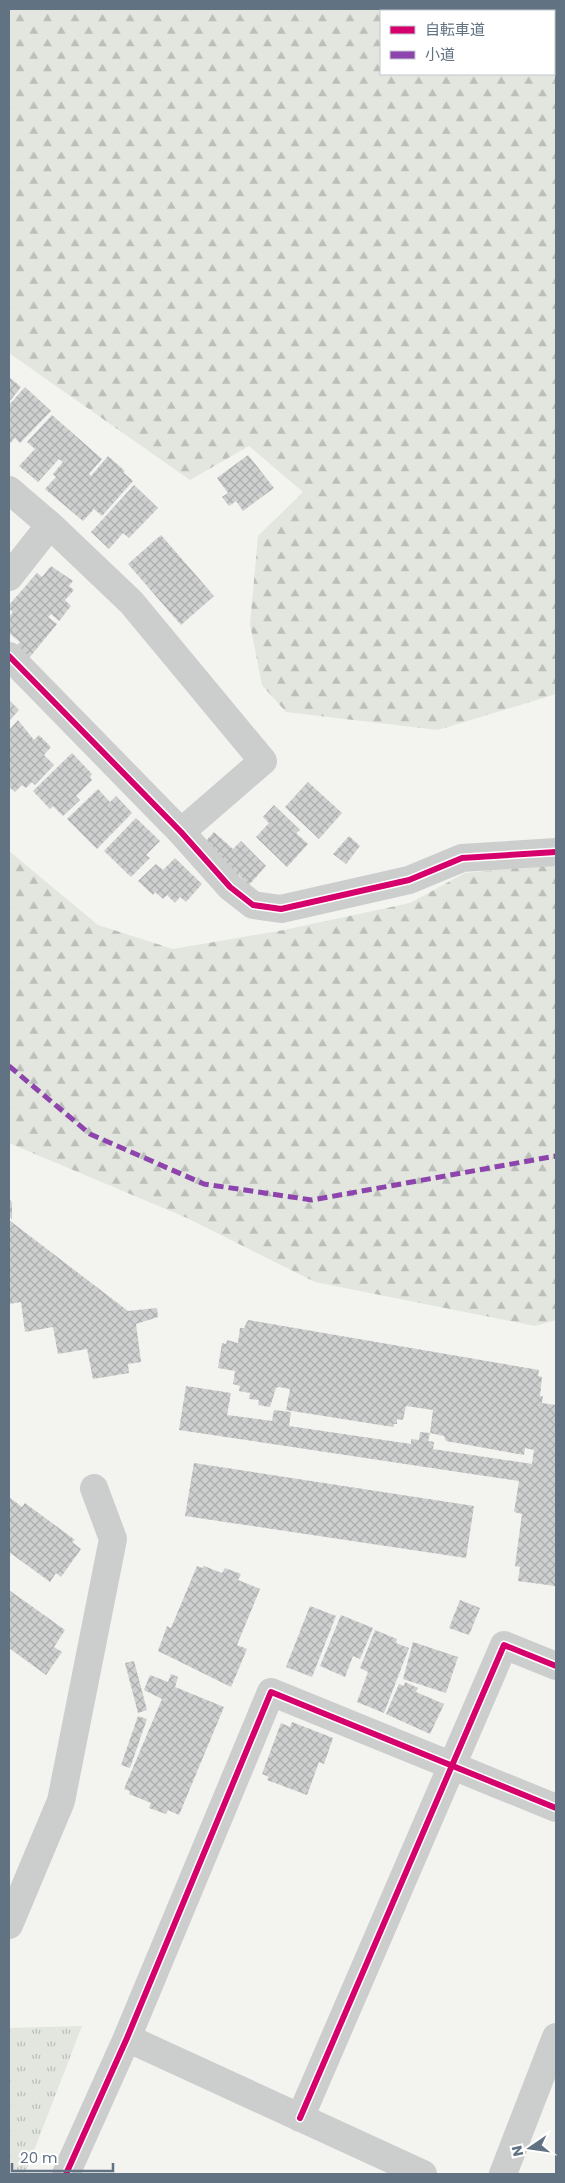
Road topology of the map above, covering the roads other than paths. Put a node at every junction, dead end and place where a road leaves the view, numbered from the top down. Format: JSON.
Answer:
{"nodes":[{"id":1,"x":9,"y":490,"type":"edge"},
{"id":2,"x":50,"y":525,"type":"junction"},
{"id":3,"x":9,"y":577,"type":"edge"},
{"id":4,"x":9,"y":656,"type":"edge"},
{"id":5,"x":181,"y":832,"type":"junction"},
{"id":6,"x":556,"y":852,"type":"edge"},
{"id":7,"x":94,"y":1488,"type":"dead end"},
{"id":8,"x":556,"y":1666,"type":"edge"},
{"id":9,"x":452,"y":1766,"type":"junction"},
{"id":10,"x":556,"y":1808,"type":"edge"},
{"id":11,"x":9,"y":1925,"type":"edge"},
{"id":12,"x":556,"y":2037,"type":"edge"},
{"id":13,"x":126,"y":2038,"type":"junction"},
{"id":14,"x":300,"y":2118,"type":"junction"},
{"id":15,"x":66,"y":2174,"type":"edge"},
{"id":16,"x":423,"y":2174,"type":"edge"},
{"id":17,"x":503,"y":2174,"type":"edge"}],
"edges":[{"from":1,"to":2,"type":"street"},
{"from":2,"to":3,"type":"street"},
{"from":2,"to":5,"type":"street"},
{"from":4,"to":5,"type":"street"},
{"from":5,"to":6,"type":"street"},
{"from":7,"to":11,"type":"street"},
{"from":8,"to":9,"type":"street"},
{"from":9,"to":10,"type":"street"},
{"from":9,"to":13,"type":"street"},
{"from":9,"to":14,"type":"street"},
{"from":12,"to":17,"type":"street"},
{"from":13,"to":14,"type":"street"},
{"from":13,"to":15,"type":"street"},
{"from":14,"to":16,"type":"street"}]}
